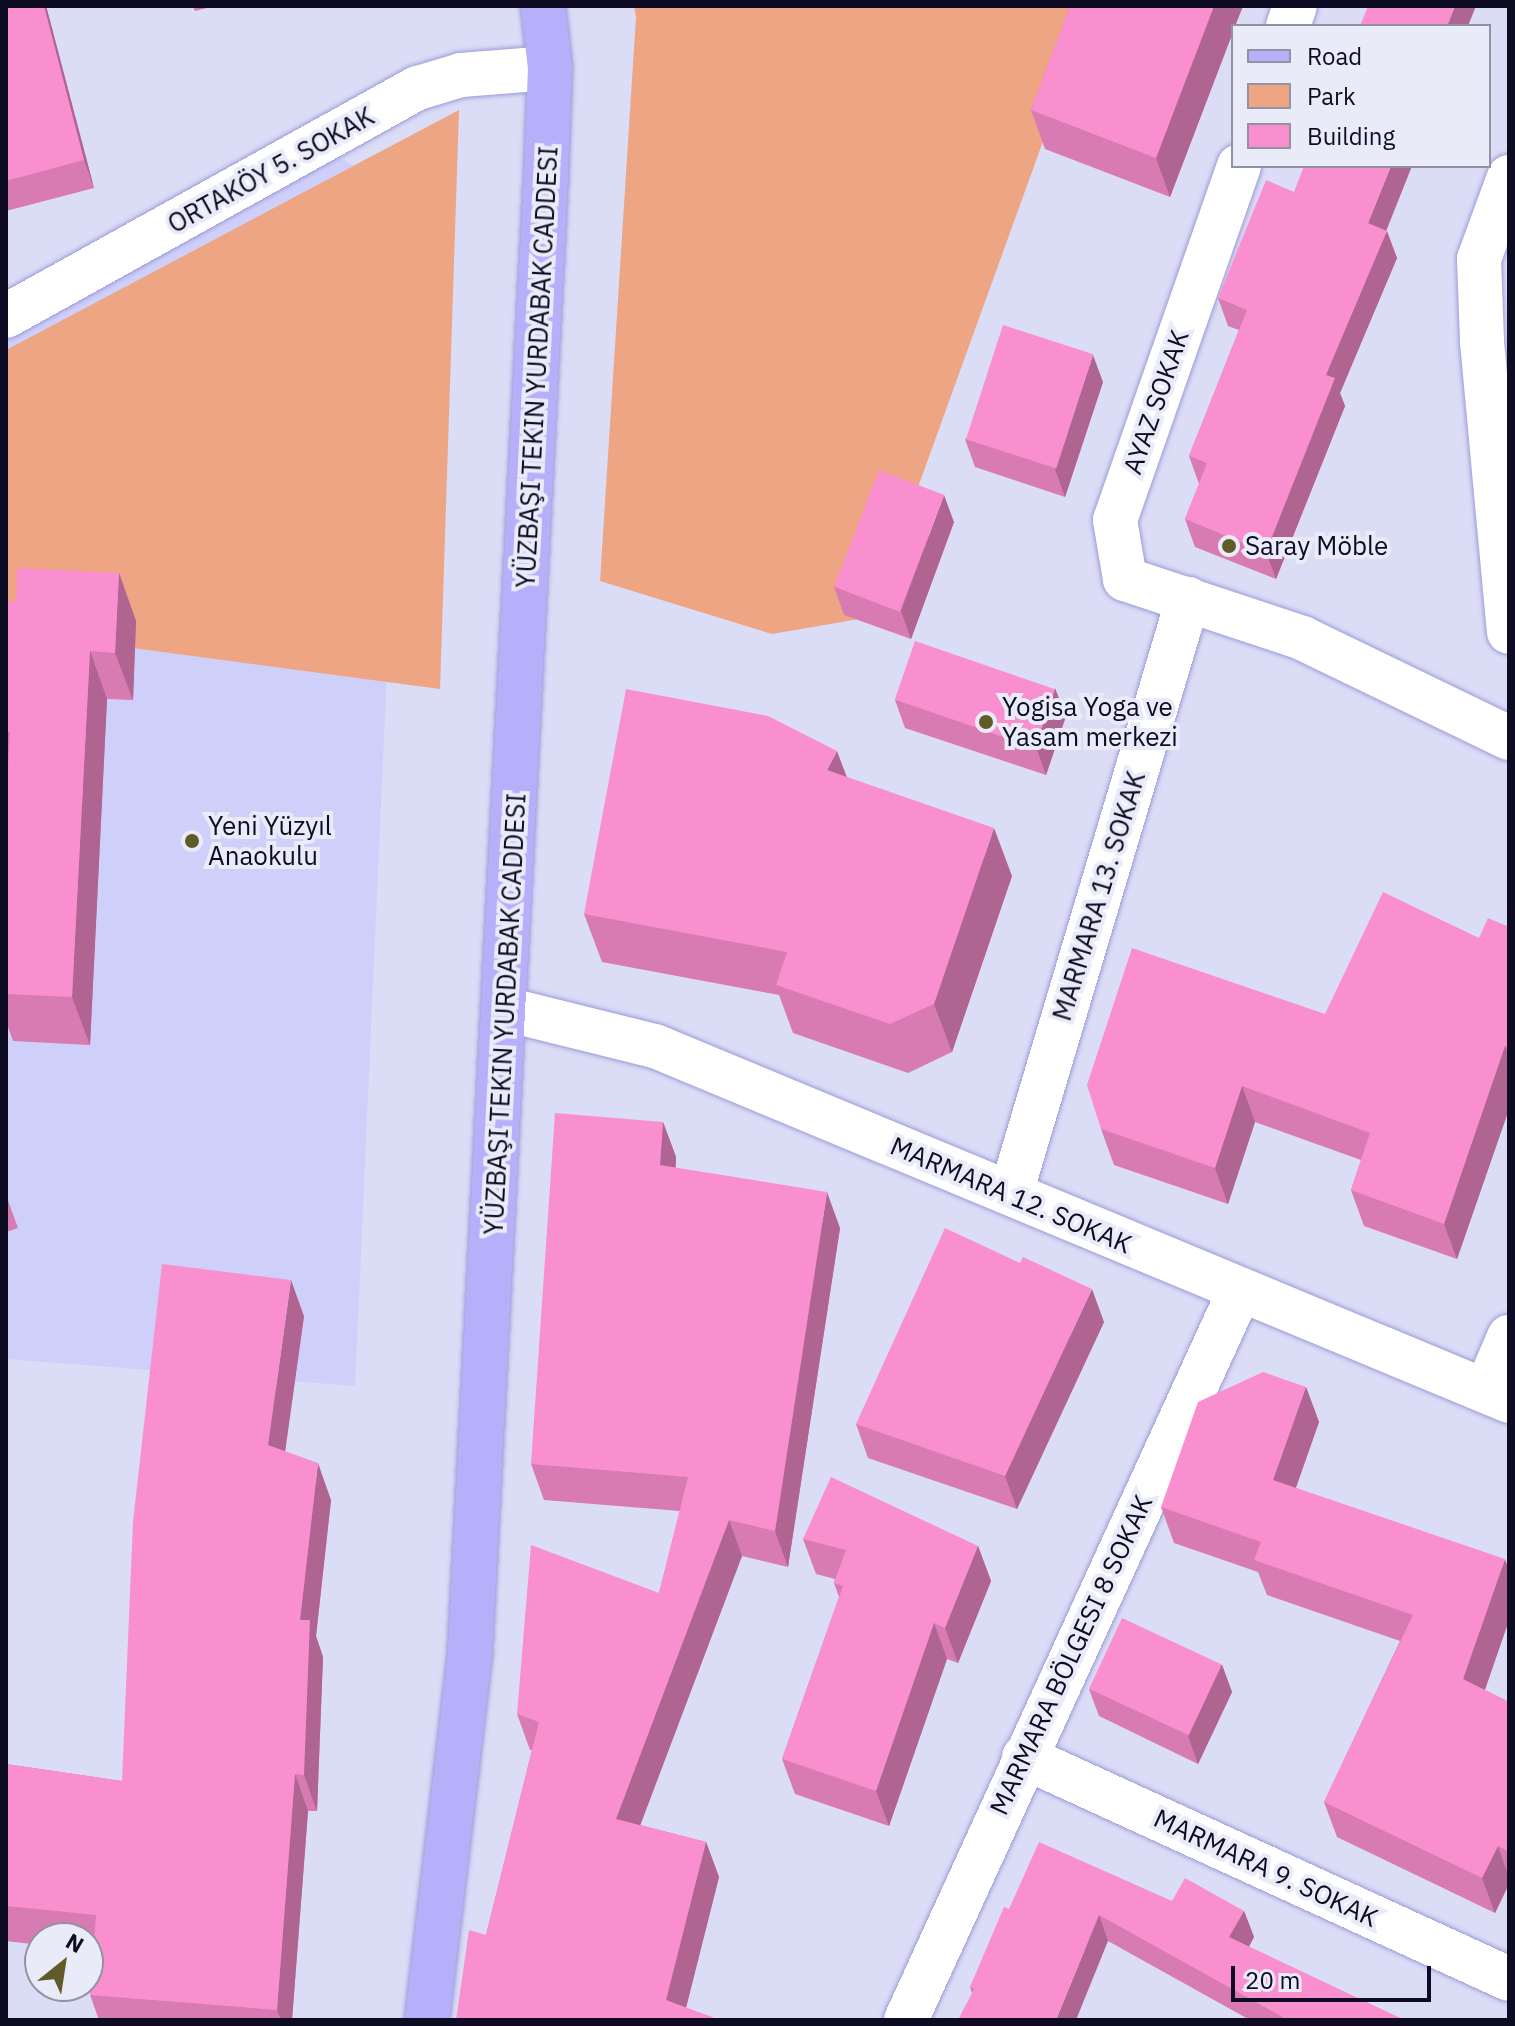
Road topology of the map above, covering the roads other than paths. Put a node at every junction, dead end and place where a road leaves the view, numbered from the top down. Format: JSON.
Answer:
{"nodes":[{"id":1,"x":543,"y":6,"type":"edge"},
{"id":2,"x":550,"y":68,"type":"junction"},
{"id":3,"x":1238,"y":168,"type":"edge"},
{"id":4,"x":1509,"y":177,"type":"edge"},
{"id":5,"x":6,"y":316,"type":"edge"},
{"id":6,"x":1188,"y":599,"type":"junction"},
{"id":7,"x":1509,"y":632,"type":"edge"},
{"id":8,"x":1509,"y":738,"type":"edge"},
{"id":9,"x":505,"y":1009,"type":"junction"},
{"id":10,"x":1011,"y":1193,"type":"junction"},
{"id":11,"x":1239,"y":1292,"type":"junction"},
{"id":12,"x":1509,"y":1337,"type":"edge"},
{"id":13,"x":1498,"y":1396,"type":"edge"},
{"id":14,"x":1024,"y":1757,"type":"junction"},
{"id":15,"x":1509,"y":1979,"type":"edge"},
{"id":16,"x":427,"y":2020,"type":"edge"},
{"id":17,"x":906,"y":2020,"type":"edge"}],
"edges":[{"from":1,"to":2,"type":"main road"},
{"from":2,"to":5,"type":"street","name":"ORTAKÖY 5. SOKAK"},
{"from":2,"to":9,"type":"main road"},
{"from":3,"to":6,"type":"street","name":"AYAZ SOKAK"},
{"from":4,"to":7,"type":"street"},
{"from":6,"to":8,"type":"street"},
{"from":6,"to":10,"type":"street","name":"MARMARA 13. SOKAK"},
{"from":9,"to":10,"type":"street","name":"MARMARA 12. SOKAK"},
{"from":9,"to":16,"type":"main road"},
{"from":10,"to":11,"type":"street","name":"MARMARA 12. SOKAK"},
{"from":11,"to":13,"type":"street","name":"MARMARA 12. SOKAK"},
{"from":11,"to":14,"type":"street","name":"MARMARA BÖLGESI 8 SOKAK"},
{"from":12,"to":13,"type":"street"},
{"from":14,"to":15,"type":"street","name":"MARMARA 9. SOKAK"},
{"from":14,"to":17,"type":"street","name":"MARMARA BÖLGESI 8 SOKAK"}]}
